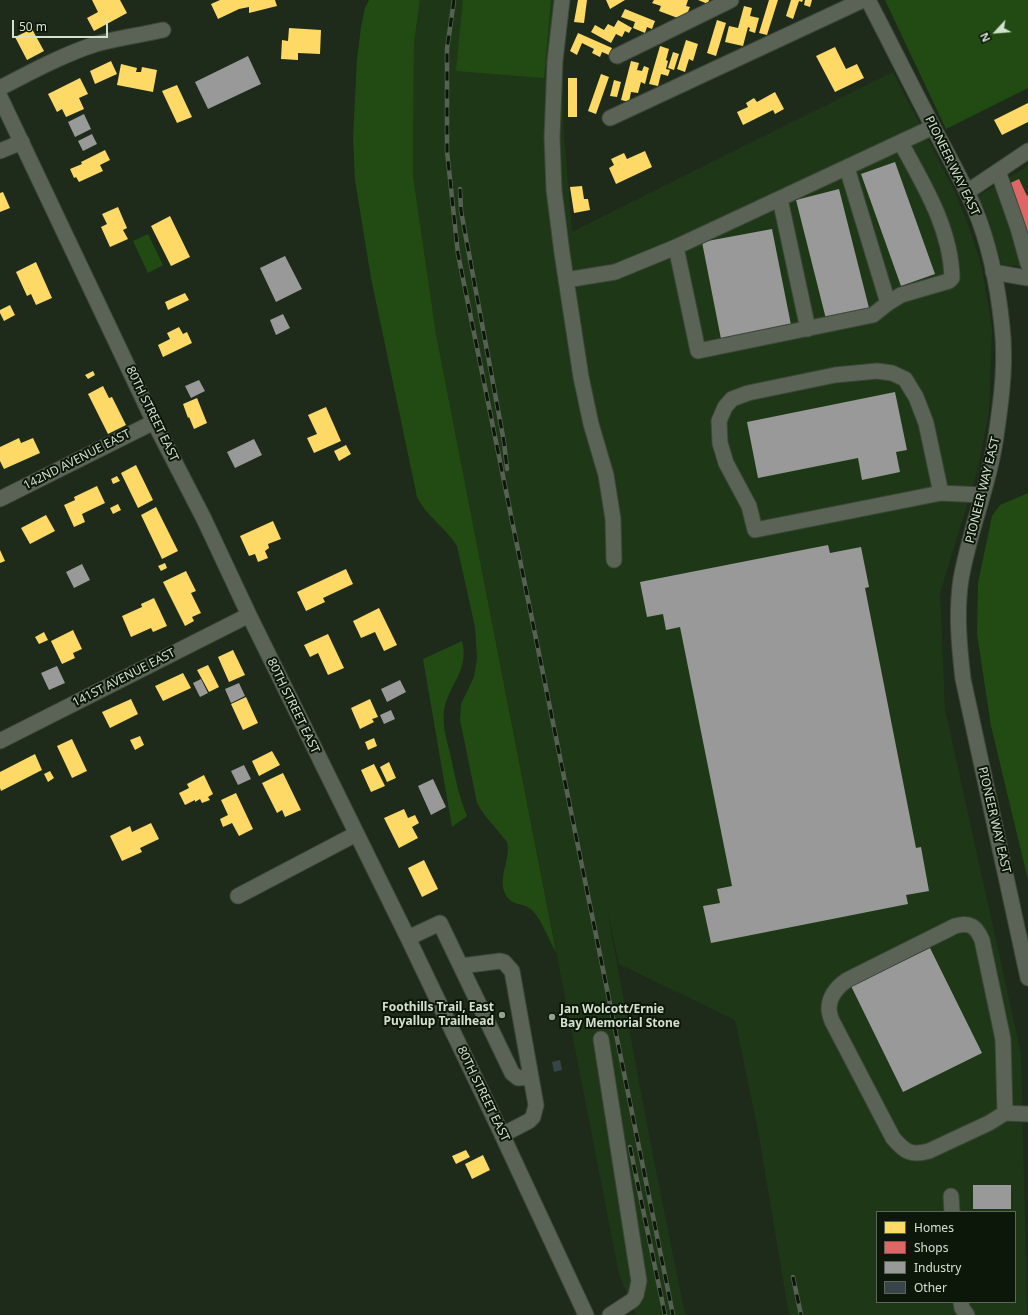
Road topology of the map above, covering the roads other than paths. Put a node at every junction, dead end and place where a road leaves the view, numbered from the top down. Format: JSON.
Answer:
{"nodes":[{"id":1,"x":562,"y":0,"type":"edge"},
{"id":2,"x":731,"y":0,"type":"edge"},
{"id":3,"x":863,"y":0,"type":"edge"},
{"id":4,"x":868,"y":0,"type":"edge"},
{"id":5,"x":163,"y":30,"type":"dead end"},
{"id":6,"x":617,"y":56,"type":"dead end"},
{"id":7,"x":0,"y":88,"type":"edge"},
{"id":8,"x":0,"y":97,"type":"edge"},
{"id":9,"x":610,"y":118,"type":"dead end"},
{"id":10,"x":933,"y":127,"type":"junction"},
{"id":11,"x":22,"y":142,"type":"junction"},
{"id":12,"x":901,"y":142,"type":"junction"},
{"id":13,"x":0,"y":151,"type":"edge"},
{"id":14,"x":1028,"y":152,"type":"edge"},
{"id":15,"x":847,"y":168,"type":"junction"},
{"id":16,"x":998,"y":171,"type":"junction"},
{"id":17,"x":966,"y":192,"type":"junction"},
{"id":18,"x":780,"y":199,"type":"junction"},
{"id":19,"x":676,"y":247,"type":"junction"},
{"id":20,"x":1028,"y":264,"type":"edge"},
{"id":21,"x":993,"y":272,"type":"junction"},
{"id":22,"x":1028,"y":278,"type":"edge"},
{"id":23,"x":566,"y":280,"type":"junction"},
{"id":24,"x":888,"y":302,"type":"junction"},
{"id":25,"x":808,"y":329,"type":"junction"},
{"id":26,"x":154,"y":422,"type":"junction"},
{"id":27,"x":941,"y":493,"type":"junction"},
{"id":28,"x":982,"y":496,"type":"junction"},
{"id":29,"x":0,"y":499,"type":"edge"},
{"id":30,"x":614,"y":560,"type":"dead end"},
{"id":31,"x":249,"y":615,"type":"junction"},
{"id":32,"x":0,"y":741,"type":"edge"},
{"id":33,"x":356,"y":834,"type":"junction"},
{"id":34,"x":238,"y":896,"type":"dead end"},
{"id":35,"x":408,"y":938,"type":"junction"},
{"id":36,"x":461,"y":966,"type":"junction"},
{"id":37,"x":1028,"y":978,"type":"edge"},
{"id":38,"x":601,"y":1039,"type":"dead end"},
{"id":39,"x":531,"y":1077,"type":"junction"},
{"id":40,"x":1005,"y":1113,"type":"junction"},
{"id":41,"x":1028,"y":1114,"type":"edge"},
{"id":42,"x":502,"y":1135,"type":"junction"},
{"id":43,"x":951,"y":1196,"type":"dead end"},
{"id":44,"x":952,"y":1211,"type":"edge"},
{"id":45,"x":961,"y":1303,"type":"edge"},
{"id":46,"x":586,"y":1315,"type":"edge"},
{"id":47,"x":610,"y":1315,"type":"edge"},
{"id":48,"x":967,"y":1315,"type":"edge"}],
"edges":[{"from":1,"to":23,"type":"street"},
{"from":2,"to":6,"type":"street"},
{"from":3,"to":9,"type":"street"},
{"from":4,"to":10,"type":"street","name":"PIONEER WAY EAST"},
{"from":5,"to":7,"type":"street"},
{"from":8,"to":11,"type":"street","name":"80TH STREET EAST"},
{"from":10,"to":12,"type":"street"},
{"from":10,"to":17,"type":"street","name":"PIONEER WAY EAST"},
{"from":11,"to":13,"type":"street"},
{"from":11,"to":26,"type":"street","name":"80TH STREET EAST"},
{"from":12,"to":15,"type":"street"},
{"from":12,"to":24,"type":"street"},
{"from":14,"to":16,"type":"street"},
{"from":15,"to":18,"type":"street"},
{"from":15,"to":24,"type":"street"},
{"from":16,"to":17,"type":"street"},
{"from":16,"to":20,"type":"street"},
{"from":17,"to":21,"type":"street","name":"PIONEER WAY EAST"},
{"from":18,"to":19,"type":"street"},
{"from":18,"to":25,"type":"street"},
{"from":19,"to":23,"type":"street"},
{"from":19,"to":25,"type":"street"},
{"from":21,"to":22,"type":"street"},
{"from":21,"to":28,"type":"street","name":"PIONEER WAY EAST"},
{"from":23,"to":30,"type":"street"},
{"from":24,"to":25,"type":"street"},
{"from":26,"to":29,"type":"street","name":"142ND AVENUE EAST"},
{"from":26,"to":31,"type":"street","name":"80TH STREET EAST"},
{"from":27,"to":27,"type":"street"},
{"from":27,"to":28,"type":"street"},
{"from":28,"to":37,"type":"street","name":"PIONEER WAY EAST"},
{"from":31,"to":32,"type":"street","name":"141ST AVENUE EAST"},
{"from":31,"to":33,"type":"street","name":"80TH STREET EAST"},
{"from":33,"to":34,"type":"street"},
{"from":33,"to":35,"type":"street","name":"80TH STREET EAST"},
{"from":35,"to":36,"type":"street"},
{"from":35,"to":42,"type":"street","name":"80TH STREET EAST"},
{"from":36,"to":39,"type":"street"},
{"from":36,"to":39,"type":"street"},
{"from":38,"to":47,"type":"street"},
{"from":39,"to":42,"type":"street"},
{"from":40,"to":40,"type":"street"},
{"from":40,"to":41,"type":"street"},
{"from":42,"to":46,"type":"street","name":"80TH STREET EAST"},
{"from":43,"to":44,"type":"street"},
{"from":45,"to":48,"type":"street"}]}
